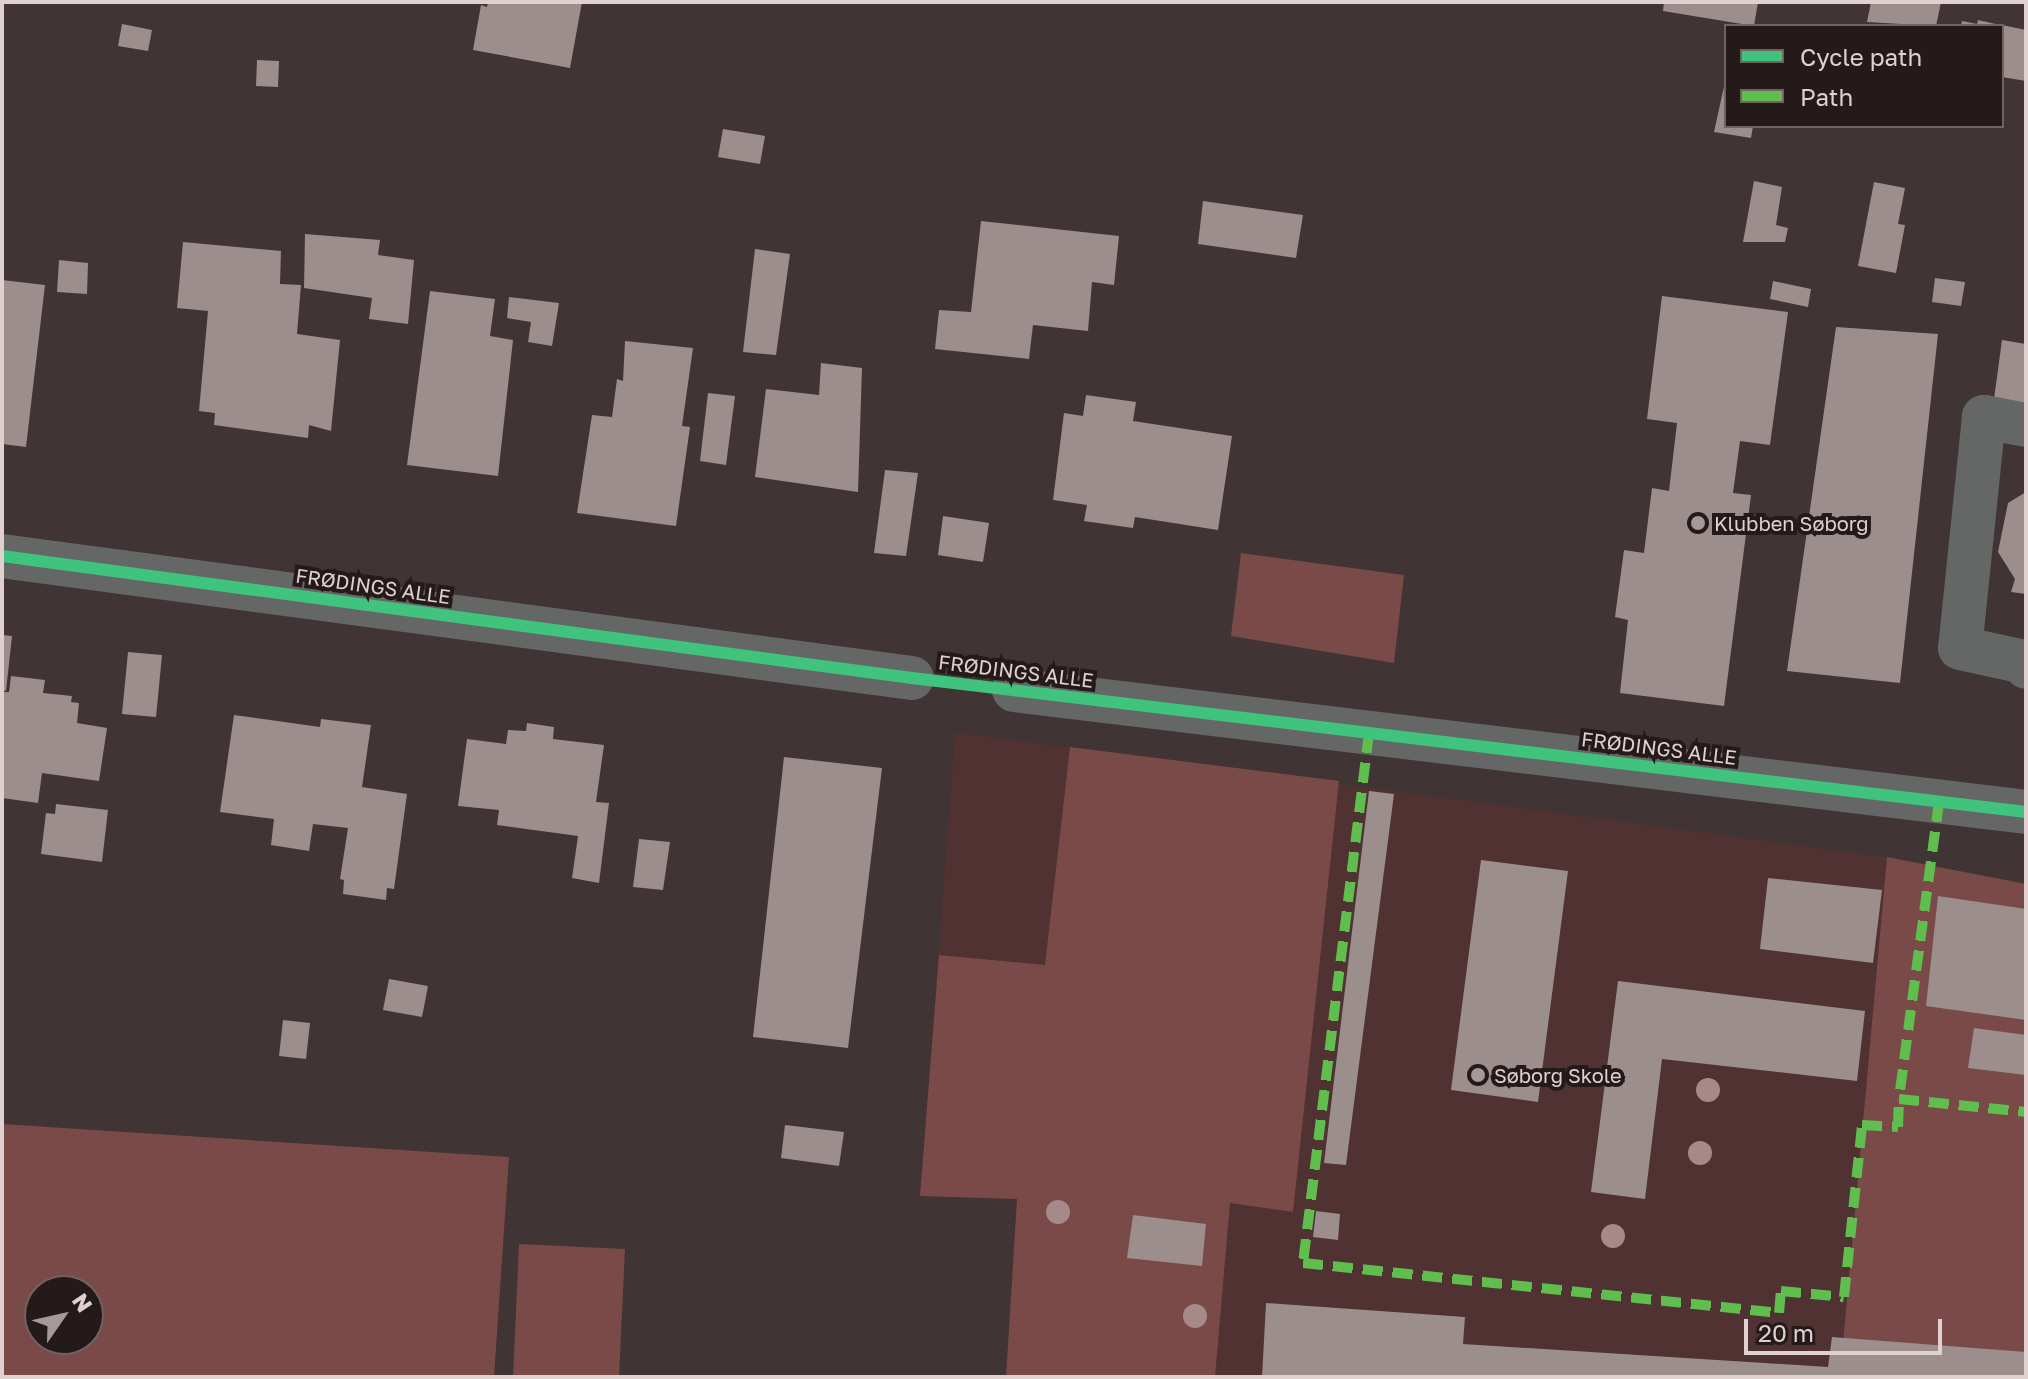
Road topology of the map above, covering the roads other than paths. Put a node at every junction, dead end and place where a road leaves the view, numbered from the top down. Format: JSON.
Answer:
{"nodes":[{"id":1,"x":2026,"y":425,"type":"edge"},
{"id":2,"x":2,"y":556,"type":"edge"},
{"id":3,"x":2025,"y":664,"type":"edge"},
{"id":4,"x":912,"y":678,"type":"dead end"},
{"id":5,"x":1014,"y":690,"type":"dead end"},
{"id":6,"x":2026,"y":812,"type":"edge"}],
"edges":[{"from":1,"to":3,"type":"street"},
{"from":2,"to":4,"type":"street","name":"FRØDINGS ALLE"},
{"from":5,"to":6,"type":"street","name":"FRØDINGS ALLE"}]}
